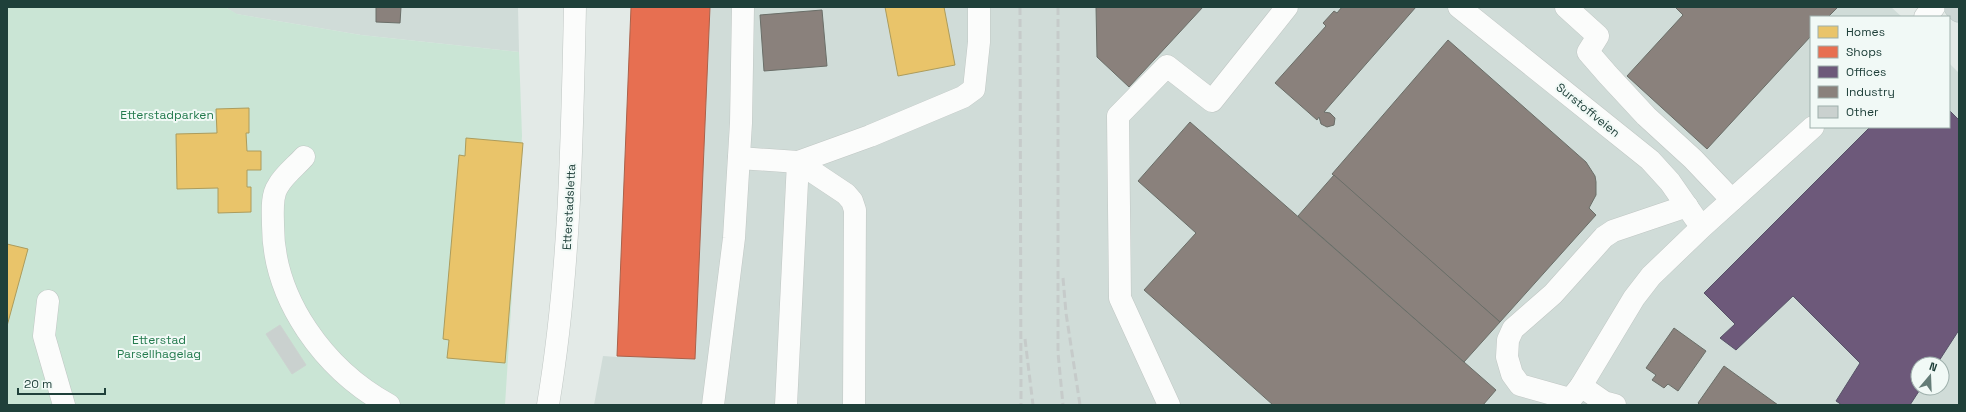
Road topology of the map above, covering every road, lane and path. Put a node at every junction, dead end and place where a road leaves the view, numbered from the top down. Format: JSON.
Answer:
{"nodes":[{"id":1,"x":574,"y":7,"type":"edge"},
{"id":2,"x":743,"y":7,"type":"edge"},
{"id":3,"x":979,"y":7,"type":"edge"},
{"id":4,"x":1287,"y":7,"type":"edge"},
{"id":5,"x":1460,"y":7,"type":"edge"},
{"id":6,"x":1566,"y":7,"type":"edge"},
{"id":7,"x":1934,"y":7,"type":"edge"},
{"id":8,"x":1955,"y":7,"type":"edge"},
{"id":9,"x":1959,"y":11,"type":"edge"},
{"id":10,"x":1926,"y":16,"type":"edge"},
{"id":11,"x":1812,"y":128,"type":"edge"},
{"id":12,"x":304,"y":157,"type":"dead end"},
{"id":13,"x":739,"y":158,"type":"junction"},
{"id":14,"x":798,"y":162,"type":"junction"},
{"id":15,"x":1732,"y":200,"type":"junction"},
{"id":16,"x":1687,"y":206,"type":"junction"},
{"id":17,"x":1702,"y":227,"type":"junction"},
{"id":18,"x":48,"y":301,"type":"dead end"},
{"id":19,"x":1573,"y":397,"type":"edge"},
{"id":20,"x":64,"y":405,"type":"edge"},
{"id":21,"x":389,"y":405,"type":"edge"},
{"id":22,"x":548,"y":405,"type":"edge"},
{"id":23,"x":713,"y":405,"type":"edge"},
{"id":24,"x":786,"y":405,"type":"edge"},
{"id":25,"x":854,"y":405,"type":"edge"},
{"id":26,"x":1169,"y":405,"type":"edge"},
{"id":27,"x":1615,"y":405,"type":"edge"}],
"edges":[{"from":1,"to":22,"type":"street","name":"Etterstadsletta"},
{"from":2,"to":13,"type":"street"},
{"from":3,"to":14,"type":"street"},
{"from":4,"to":26,"type":"street"},
{"from":5,"to":16,"type":"street","name":"Surstoffveien"},
{"from":6,"to":15,"type":"street"},
{"from":7,"to":10,"type":"street"},
{"from":8,"to":9,"type":"main road"},
{"from":11,"to":15,"type":"street"},
{"from":12,"to":21,"type":"street"},
{"from":13,"to":14,"type":"street"},
{"from":13,"to":23,"type":"street"},
{"from":14,"to":24,"type":"street"},
{"from":14,"to":25,"type":"street"},
{"from":15,"to":17,"type":"street"},
{"from":16,"to":17,"type":"street","name":"Surstoffveien"},
{"from":16,"to":19,"type":"street"},
{"from":17,"to":19,"type":"street"},
{"from":18,"to":20,"type":"street"},
{"from":19,"to":27,"type":"street"}]}
